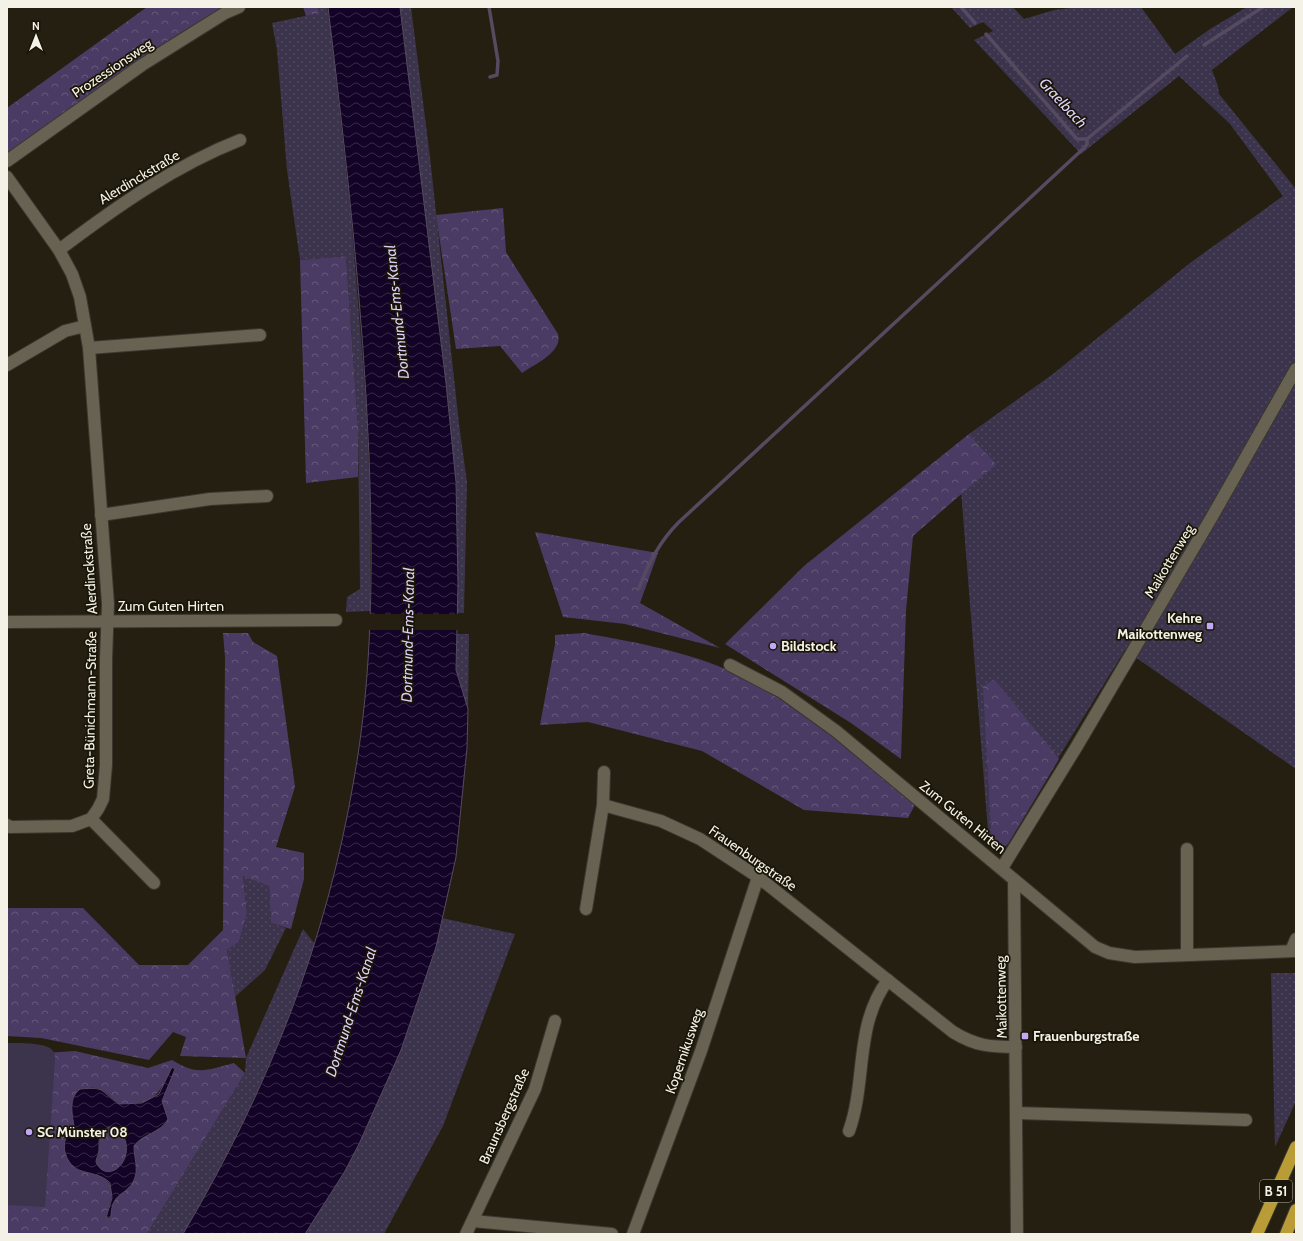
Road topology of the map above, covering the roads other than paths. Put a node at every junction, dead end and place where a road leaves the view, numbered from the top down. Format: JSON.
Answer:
{"nodes":[{"id":1,"x":239,"y":7,"type":"edge"},
{"id":2,"x":240,"y":140,"type":"dead end"},
{"id":3,"x":7,"y":161,"type":"edge"},
{"id":4,"x":7,"y":177,"type":"edge"},
{"id":5,"x":59,"y":250,"type":"junction"},
{"id":6,"x":85,"y":326,"type":"junction"},
{"id":7,"x":260,"y":335,"type":"dead end"},
{"id":8,"x":89,"y":348,"type":"junction"},
{"id":9,"x":7,"y":365,"type":"edge"},
{"id":10,"x":1296,"y":369,"type":"edge"},
{"id":11,"x":266,"y":496,"type":"dead end"},
{"id":12,"x":100,"y":514,"type":"junction"},
{"id":13,"x":336,"y":620,"type":"dead end"},
{"id":14,"x":107,"y":621,"type":"junction"},
{"id":15,"x":7,"y":622,"type":"edge"},
{"id":16,"x":730,"y":665,"type":"dead end"},
{"id":17,"x":604,"y":772,"type":"dead end"},
{"id":18,"x":603,"y":805,"type":"junction"},
{"id":19,"x":91,"y":819,"type":"junction"},
{"id":20,"x":7,"y":825,"type":"edge"},
{"id":21,"x":1187,"y":849,"type":"dead end"},
{"id":22,"x":1002,"y":868,"type":"junction"},
{"id":23,"x":758,"y":877,"type":"junction"},
{"id":24,"x":1014,"y":880,"type":"junction"},
{"id":25,"x":154,"y":883,"type":"dead end"},
{"id":26,"x":586,"y":909,"type":"dead end"},
{"id":27,"x":1296,"y":939,"type":"edge"},
{"id":28,"x":1294,"y":951,"type":"edge"},
{"id":29,"x":1187,"y":955,"type":"junction"},
{"id":30,"x":888,"y":980,"type":"junction"},
{"id":31,"x":555,"y":1021,"type":"dead end"},
{"id":32,"x":1016,"y":1047,"type":"junction"},
{"id":33,"x":1017,"y":1113,"type":"junction"},
{"id":34,"x":1246,"y":1120,"type":"dead end"},
{"id":35,"x":849,"y":1131,"type":"dead end"},
{"id":36,"x":1296,"y":1147,"type":"edge"},
{"id":37,"x":1296,"y":1210,"type":"edge"},
{"id":38,"x":473,"y":1221,"type":"junction"},
{"id":39,"x":466,"y":1234,"type":"edge"},
{"id":40,"x":612,"y":1234,"type":"edge"},
{"id":41,"x":633,"y":1234,"type":"edge"},
{"id":42,"x":1017,"y":1234,"type":"edge"},
{"id":43,"x":1257,"y":1234,"type":"edge"},
{"id":44,"x":1286,"y":1234,"type":"edge"}],
"edges":[{"from":1,"to":3,"type":"street","name":"Prozessionsweg"},
{"from":2,"to":5,"type":"street","name":"Alerdinckstraße"},
{"from":4,"to":5,"type":"street","name":"Alerdinckstraße"},
{"from":5,"to":6,"type":"street","name":"Alerdinckstraße"},
{"from":6,"to":8,"type":"street","name":"Alerdinckstraße"},
{"from":6,"to":9,"type":"street"},
{"from":7,"to":8,"type":"street"},
{"from":8,"to":12,"type":"street","name":"Alerdinckstraße"},
{"from":10,"to":22,"type":"street","name":"Maikottenweg"},
{"from":11,"to":12,"type":"street","name":"Alerdinckstraße"},
{"from":12,"to":14,"type":"street","name":"Alerdinckstraße"},
{"from":13,"to":14,"type":"street","name":"Zum Guten Hirten"},
{"from":14,"to":15,"type":"street","name":"Zum Guten Hirten"},
{"from":14,"to":19,"type":"street","name":"Greta-Bünichmann-Straße"},
{"from":16,"to":22,"type":"street","name":"Zum Guten Hirten"},
{"from":17,"to":18,"type":"street"},
{"from":18,"to":23,"type":"street","name":"Frauenburgstraße"},
{"from":18,"to":26,"type":"street"},
{"from":19,"to":20,"type":"street"},
{"from":19,"to":25,"type":"street"},
{"from":21,"to":29,"type":"street"},
{"from":22,"to":24,"type":"street","name":"Zum Guten Hirten"},
{"from":23,"to":30,"type":"street","name":"Frauenburgstraße"},
{"from":23,"to":41,"type":"street","name":"Kopernikusweg"},
{"from":24,"to":29,"type":"street","name":"Zum Guten Hirten"},
{"from":24,"to":32,"type":"street","name":"Maikottenweg"},
{"from":27,"to":28,"type":"street","name":"Zum Guten Hirten"},
{"from":28,"to":29,"type":"street","name":"Zum Guten Hirten"},
{"from":30,"to":32,"type":"street","name":"Frauenburgstraße"},
{"from":30,"to":35,"type":"street"},
{"from":31,"to":38,"type":"street","name":"Braunsbergstraße"},
{"from":32,"to":33,"type":"street","name":"Maikottenweg"},
{"from":33,"to":34,"type":"street"},
{"from":33,"to":42,"type":"street","name":"Maikottenweg"},
{"from":36,"to":43,"type":"highway","number":"B 51"},
{"from":37,"to":44,"type":"highway","number":"B 51"},
{"from":38,"to":39,"type":"street","name":"Braunsbergstraße"},
{"from":38,"to":40,"type":"street"}]}
